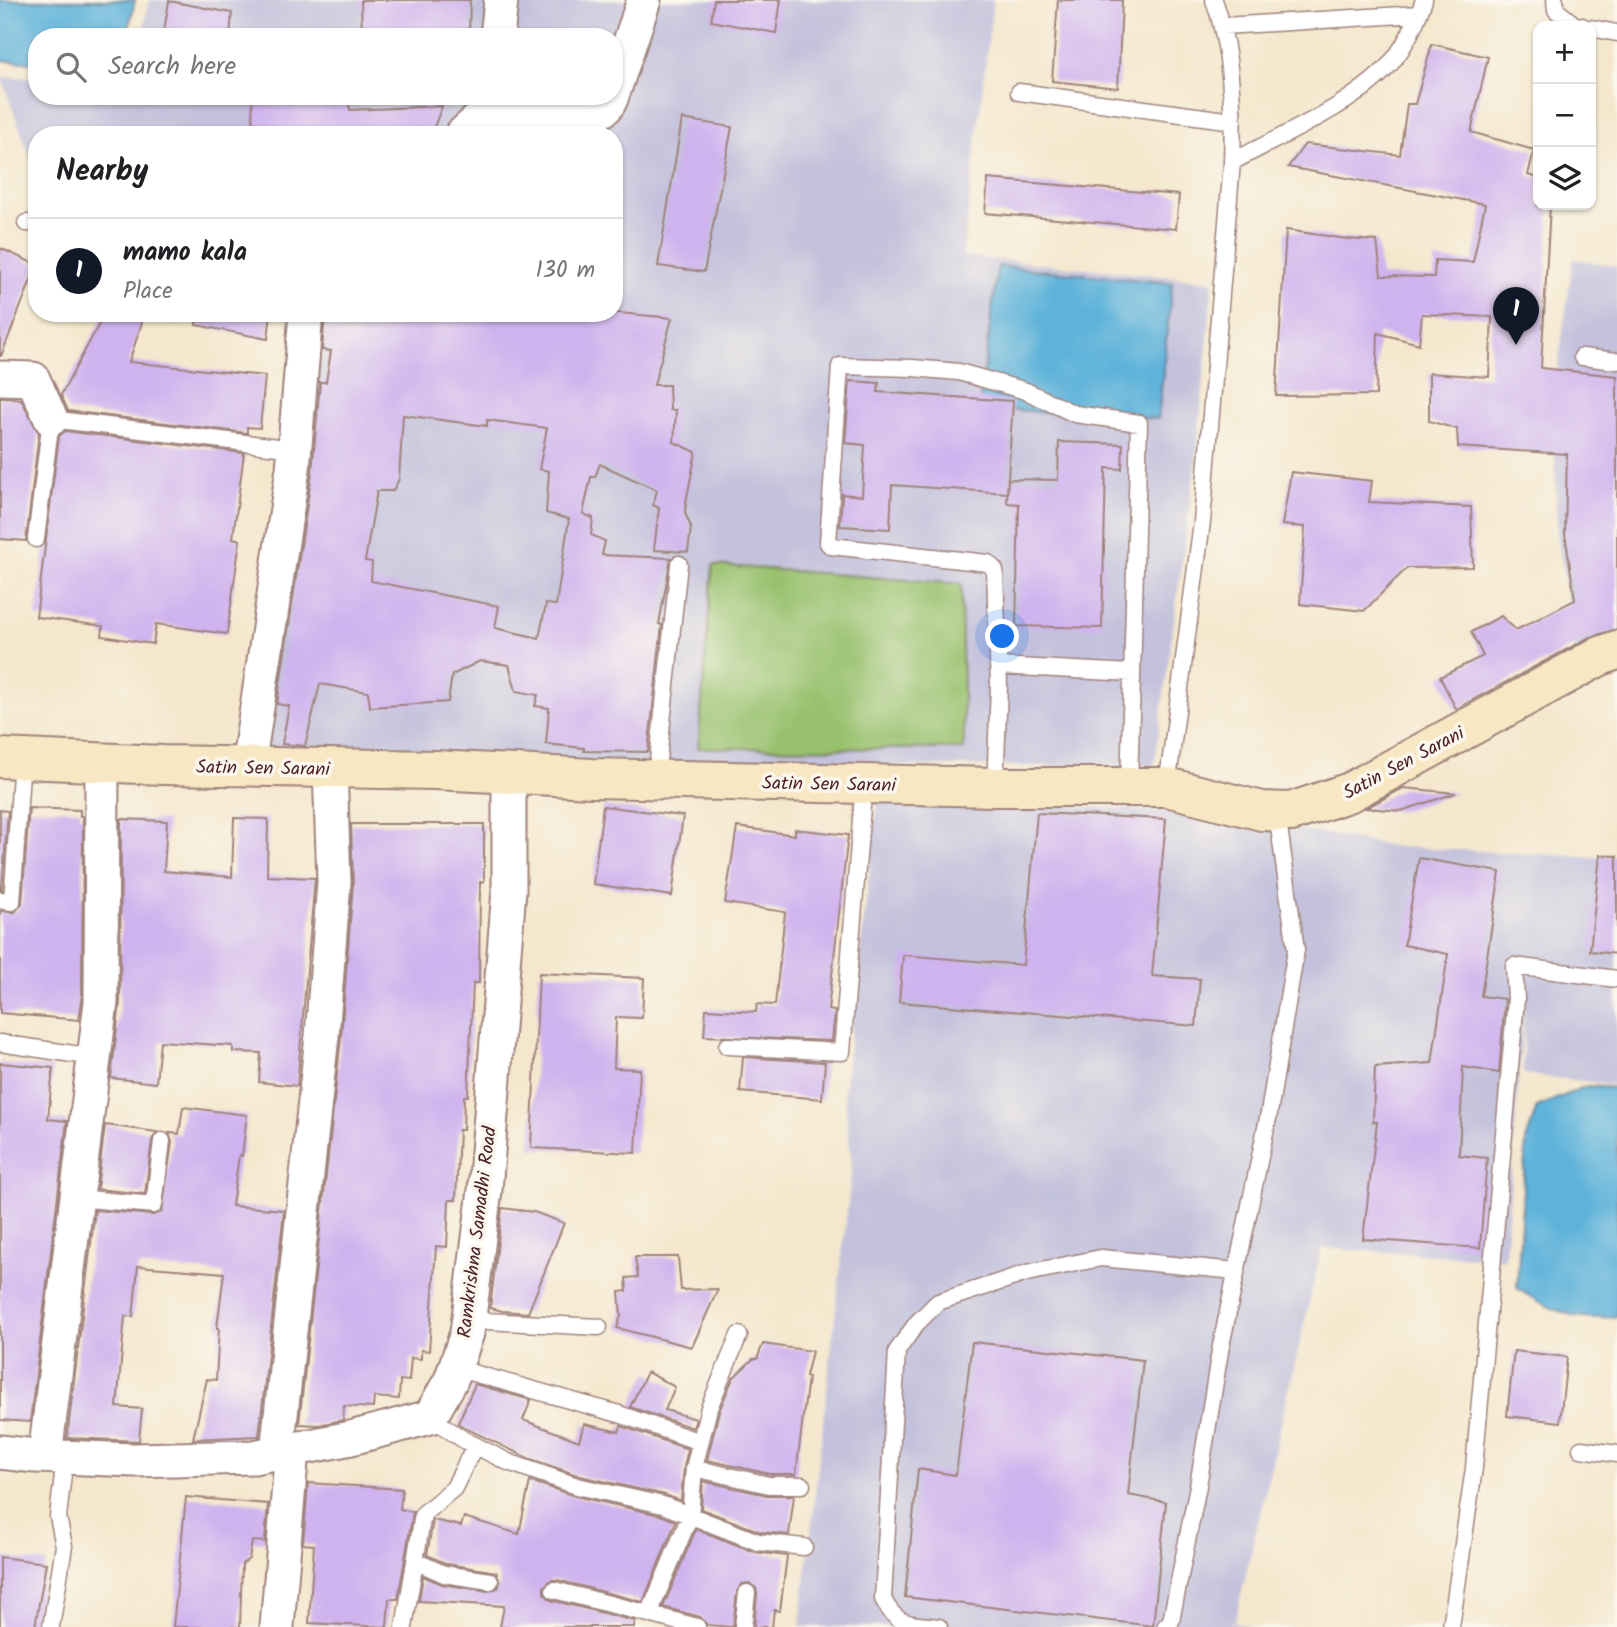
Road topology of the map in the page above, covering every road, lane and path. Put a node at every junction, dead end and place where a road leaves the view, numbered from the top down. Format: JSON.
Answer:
{"nodes":[{"id":1,"x":501,"y":0,"type":"edge"},
{"id":2,"x":644,"y":0,"type":"edge"},
{"id":3,"x":1214,"y":0,"type":"edge"},
{"id":4,"x":1555,"y":0,"type":"edge"},
{"id":5,"x":1421,"y":7,"type":"edge"},
{"id":6,"x":1570,"y":21,"type":"edge"},
{"id":7,"x":1223,"y":26,"type":"junction"},
{"id":8,"x":498,"y":28,"type":"edge"},
{"id":9,"x":1596,"y":29,"type":"edge"},
{"id":10,"x":1617,"y":33,"type":"edge"},
{"id":11,"x":623,"y":63,"type":"edge"},
{"id":12,"x":1019,"y":92,"type":"dead end"},
{"id":13,"x":487,"y":105,"type":"edge"},
{"id":14,"x":498,"y":105,"type":"edge"},
{"id":15,"x":609,"y":105,"type":"edge"},
{"id":16,"x":1233,"y":121,"type":"junction"},
{"id":17,"x":469,"y":126,"type":"edge"},
{"id":18,"x":1232,"y":162,"type":"junction"},
{"id":19,"x":305,"y":322,"type":"edge"},
{"id":20,"x":1582,"y":357,"type":"dead end"},
{"id":21,"x":1617,"y":360,"type":"edge"},
{"id":22,"x":0,"y":378,"type":"edge"},
{"id":23,"x":51,"y":419,"type":"junction"},
{"id":24,"x":294,"y":449,"type":"junction"},
{"id":25,"x":36,"y":538,"type":"dead end"},
{"id":26,"x":679,"y":564,"type":"dead end"},
{"id":27,"x":1617,"y":650,"type":"edge"},
{"id":28,"x":998,"y":666,"type":"junction"},
{"id":29,"x":1132,"y":673,"type":"junction"},
{"id":30,"x":11,"y":758,"type":"edge"},
{"id":31,"x":102,"y":762,"type":"junction"},
{"id":32,"x":248,"y":766,"type":"junction"},
{"id":33,"x":330,"y":768,"type":"junction"},
{"id":34,"x":509,"y":774,"type":"junction"},
{"id":35,"x":656,"y":779,"type":"junction"},
{"id":36,"x":864,"y":783,"type":"junction"},
{"id":37,"x":995,"y":787,"type":"junction"},
{"id":38,"x":1129,"y":787,"type":"junction"},
{"id":39,"x":1167,"y":787,"type":"junction"},
{"id":40,"x":1277,"y":812,"type":"junction"},
{"id":41,"x":0,"y":900,"type":"edge"},
{"id":42,"x":1617,"y":979,"type":"edge"},
{"id":43,"x":0,"y":1043,"type":"edge"},
{"id":44,"x":727,"y":1046,"type":"dead end"},
{"id":45,"x":93,"y":1057,"type":"junction"},
{"id":46,"x":162,"y":1141,"type":"dead end"},
{"id":47,"x":76,"y":1198,"type":"junction"},
{"id":48,"x":1236,"y":1271,"type":"junction"},
{"id":49,"x":468,"y":1320,"type":"junction"},
{"id":50,"x":599,"y":1327,"type":"dead end"},
{"id":51,"x":739,"y":1335,"type":"dead end"},
{"id":52,"x":456,"y":1368,"type":"junction"},
{"id":53,"x":430,"y":1417,"type":"junction"},
{"id":54,"x":700,"y":1442,"type":"junction"},
{"id":55,"x":475,"y":1446,"type":"junction"},
{"id":56,"x":1581,"y":1449,"type":"dead end"},
{"id":57,"x":285,"y":1450,"type":"junction"},
{"id":58,"x":0,"y":1452,"type":"edge"},
{"id":59,"x":1617,"y":1454,"type":"edge"},
{"id":60,"x":55,"y":1457,"type":"junction"},
{"id":61,"x":694,"y":1468,"type":"junction"},
{"id":62,"x":802,"y":1485,"type":"dead end"},
{"id":63,"x":691,"y":1516,"type":"junction"},
{"id":64,"x":804,"y":1547,"type":"dead end"},
{"id":65,"x":415,"y":1562,"type":"junction"},
{"id":66,"x":490,"y":1581,"type":"dead end"},
{"id":67,"x":554,"y":1590,"type":"dead end"},
{"id":68,"x":747,"y":1593,"type":"dead end"},
{"id":69,"x":649,"y":1614,"type":"junction"},
{"id":70,"x":51,"y":1627,"type":"edge"},
{"id":71,"x":277,"y":1627,"type":"edge"},
{"id":72,"x":404,"y":1627,"type":"edge"},
{"id":73,"x":697,"y":1627,"type":"edge"},
{"id":74,"x":743,"y":1627,"type":"edge"},
{"id":75,"x":939,"y":1627,"type":"edge"},
{"id":76,"x":1165,"y":1627,"type":"edge"},
{"id":77,"x":1451,"y":1627,"type":"edge"}],
"edges":[{"from":1,"to":8,"type":"street"},
{"from":2,"to":11,"type":"street"},
{"from":3,"to":7,"type":"lane"},
{"from":4,"to":6,"type":"lane"},
{"from":5,"to":7,"type":"lane"},
{"from":5,"to":18,"type":"lane"},
{"from":7,"to":16,"type":"lane"},
{"from":9,"to":10,"type":"lane"},
{"from":12,"to":16,"type":"lane"},
{"from":13,"to":17,"type":"street"},
{"from":14,"to":15,"type":"street"},
{"from":16,"to":18,"type":"lane"},
{"from":18,"to":39,"type":"lane"},
{"from":19,"to":24,"type":"street"},
{"from":20,"to":21,"type":"lane"},
{"from":22,"to":23,"type":"street"},
{"from":23,"to":24,"type":"lane"},
{"from":23,"to":25,"type":"lane"},
{"from":24,"to":32,"type":"street"},
{"from":26,"to":35,"type":"lane"},
{"from":27,"to":40,"type":"main road","name":"Satin Sen Sarani"},
{"from":28,"to":29,"type":"lane"},
{"from":28,"to":29,"type":"lane"},
{"from":28,"to":37,"type":"lane"},
{"from":29,"to":38,"type":"lane"},
{"from":30,"to":31,"type":"main road","name":"Satin Sen Sarani"},
{"from":30,"to":41,"type":"lane"},
{"from":31,"to":32,"type":"main road","name":"Satin Sen Sarani"},
{"from":31,"to":45,"type":"street"},
{"from":32,"to":33,"type":"main road","name":"Satin Sen Sarani"},
{"from":33,"to":34,"type":"main road","name":"Satin Sen Sarani"},
{"from":33,"to":57,"type":"street"},
{"from":34,"to":35,"type":"main road","name":"Satin Sen Sarani"},
{"from":34,"to":49,"type":"street","name":"Ramkrishna Samadhi Road"},
{"from":35,"to":36,"type":"main road","name":"Satin Sen Sarani"},
{"from":36,"to":37,"type":"main road","name":"Satin Sen Sarani"},
{"from":36,"to":44,"type":"lane"},
{"from":37,"to":38,"type":"main road","name":"Satin Sen Sarani"},
{"from":38,"to":39,"type":"main road","name":"Satin Sen Sarani"},
{"from":39,"to":40,"type":"main road","name":"Satin Sen Sarani"},
{"from":40,"to":48,"type":"lane"},
{"from":42,"to":77,"type":"lane"},
{"from":43,"to":45,"type":"lane"},
{"from":45,"to":47,"type":"street"},
{"from":46,"to":47,"type":"lane"},
{"from":47,"to":60,"type":"street"},
{"from":48,"to":75,"type":"lane"},
{"from":48,"to":76,"type":"lane"},
{"from":49,"to":50,"type":"lane"},
{"from":49,"to":52,"type":"street","name":"Ramkrishna Samadhi Road"},
{"from":51,"to":54,"type":"lane"},
{"from":52,"to":53,"type":"street","name":"Ramkrishna Samadhi Road"},
{"from":52,"to":54,"type":"lane"},
{"from":53,"to":55,"type":"lane"},
{"from":53,"to":57,"type":"street"},
{"from":54,"to":61,"type":"lane"},
{"from":55,"to":63,"type":"lane"},
{"from":55,"to":65,"type":"lane"},
{"from":56,"to":59,"type":"lane"},
{"from":57,"to":60,"type":"street"},
{"from":57,"to":71,"type":"street"},
{"from":58,"to":60,"type":"street"},
{"from":60,"to":70,"type":"lane"},
{"from":61,"to":62,"type":"lane"},
{"from":61,"to":63,"type":"lane"},
{"from":63,"to":64,"type":"lane"},
{"from":63,"to":69,"type":"lane"},
{"from":65,"to":66,"type":"lane"},
{"from":65,"to":72,"type":"lane"},
{"from":67,"to":69,"type":"lane"},
{"from":68,"to":74,"type":"lane"},
{"from":69,"to":73,"type":"lane"}]}
